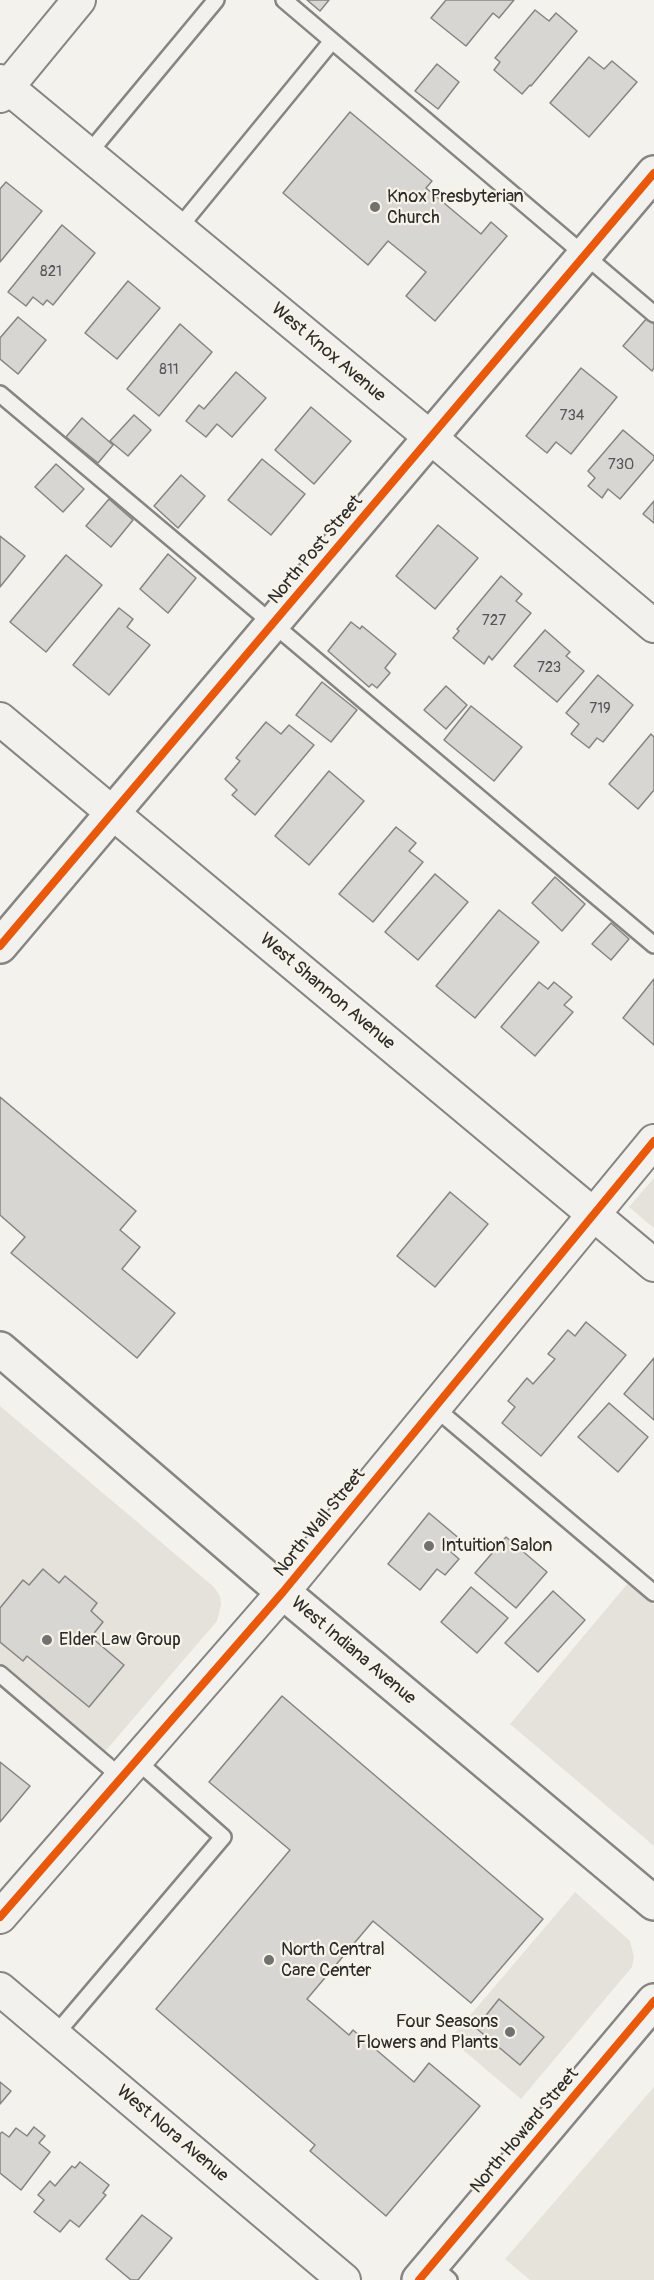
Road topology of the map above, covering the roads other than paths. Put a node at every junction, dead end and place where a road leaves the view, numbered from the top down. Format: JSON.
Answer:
{"nodes":[{"id":1,"x":80,"y":0,"type":"edge"},
{"id":2,"x":216,"y":0,"type":"edge"},
{"id":3,"x":284,"y":0,"type":"edge"},
{"id":4,"x":332,"y":41,"type":"junction"},
{"id":5,"x":2,"y":88,"type":"edge"},
{"id":6,"x":88,"y":154,"type":"junction"},
{"id":7,"x":654,"y":173,"type":"edge"},
{"id":8,"x":178,"y":228,"type":"junction"},
{"id":9,"x":585,"y":255,"type":"junction"},
{"id":10,"x":654,"y":314,"type":"edge"},
{"id":11,"x":0,"y":394,"type":"edge"},
{"id":12,"x":429,"y":437,"type":"junction"},
{"id":13,"x":274,"y":624,"type":"junction"},
{"id":14,"x":654,"y":626,"type":"edge"},
{"id":15,"x":0,"y":719,"type":"edge"},
{"id":16,"x":112,"y":813,"type":"junction"},
{"id":17,"x":654,"y":945,"type":"edge"},
{"id":18,"x":0,"y":946,"type":"edge"},
{"id":19,"x":654,"y":1140,"type":"edge"},
{"id":20,"x":592,"y":1214,"type":"junction"},
{"id":21,"x":654,"y":1265,"type":"edge"},
{"id":22,"x":0,"y":1349,"type":"edge"},
{"id":23,"x":434,"y":1407,"type":"junction"},
{"id":24,"x":283,"y":1592,"type":"junction"},
{"id":25,"x":654,"y":1593,"type":"edge"},
{"id":26,"x":0,"y":1674,"type":"edge"},
{"id":27,"x":129,"y":1769,"type":"junction"},
{"id":28,"x":654,"y":1903,"type":"edge"},
{"id":29,"x":0,"y":1917,"type":"edge"},
{"id":30,"x":0,"y":1989,"type":"edge"},
{"id":31,"x":654,"y":2001,"type":"edge"},
{"id":32,"x":55,"y":2035,"type":"junction"},
{"id":33,"x":434,"y":2275,"type":"edge"},
{"id":34,"x":344,"y":2280,"type":"edge"}],
"edges":[{"from":1,"to":5,"type":"street"},
{"from":2,"to":6,"type":"lane"},
{"from":3,"to":4,"type":"lane"},
{"from":4,"to":8,"type":"lane"},
{"from":4,"to":9,"type":"lane"},
{"from":5,"to":6,"type":"street","name":"West Knox Avenue"},
{"from":6,"to":8,"type":"street","name":"West Knox Avenue"},
{"from":7,"to":9,"type":"street","name":"North Post Street"},
{"from":8,"to":12,"type":"street","name":"West Knox Avenue"},
{"from":9,"to":10,"type":"lane"},
{"from":9,"to":12,"type":"street","name":"North Post Street"},
{"from":11,"to":13,"type":"lane"},
{"from":12,"to":13,"type":"street","name":"North Post Street"},
{"from":12,"to":14,"type":"street","name":"West Knox Avenue"},
{"from":13,"to":16,"type":"street","name":"North Post Street"},
{"from":13,"to":17,"type":"lane"},
{"from":15,"to":16,"type":"street","name":"West Shannon Avenue"},
{"from":16,"to":18,"type":"street","name":"North Post Street"},
{"from":16,"to":20,"type":"street","name":"West Shannon Avenue"},
{"from":19,"to":20,"type":"street","name":"North Wall Street"},
{"from":20,"to":21,"type":"street","name":"West Shannon Avenue"},
{"from":20,"to":23,"type":"street","name":"North Wall Street"},
{"from":22,"to":24,"type":"street","name":"West Indiana Avenue"},
{"from":23,"to":24,"type":"street","name":"North Wall Street"},
{"from":23,"to":25,"type":"lane"},
{"from":24,"to":27,"type":"street","name":"North Wall Street"},
{"from":24,"to":28,"type":"street","name":"West Indiana Avenue"},
{"from":26,"to":27,"type":"lane"},
{"from":27,"to":29,"type":"street","name":"North Wall Street"},
{"from":27,"to":32,"type":"lane"},
{"from":30,"to":32,"type":"street","name":"West Nora Avenue"},
{"from":31,"to":33,"type":"street","name":"North Howard Street"},
{"from":32,"to":34,"type":"street","name":"West Nora Avenue"}]}
